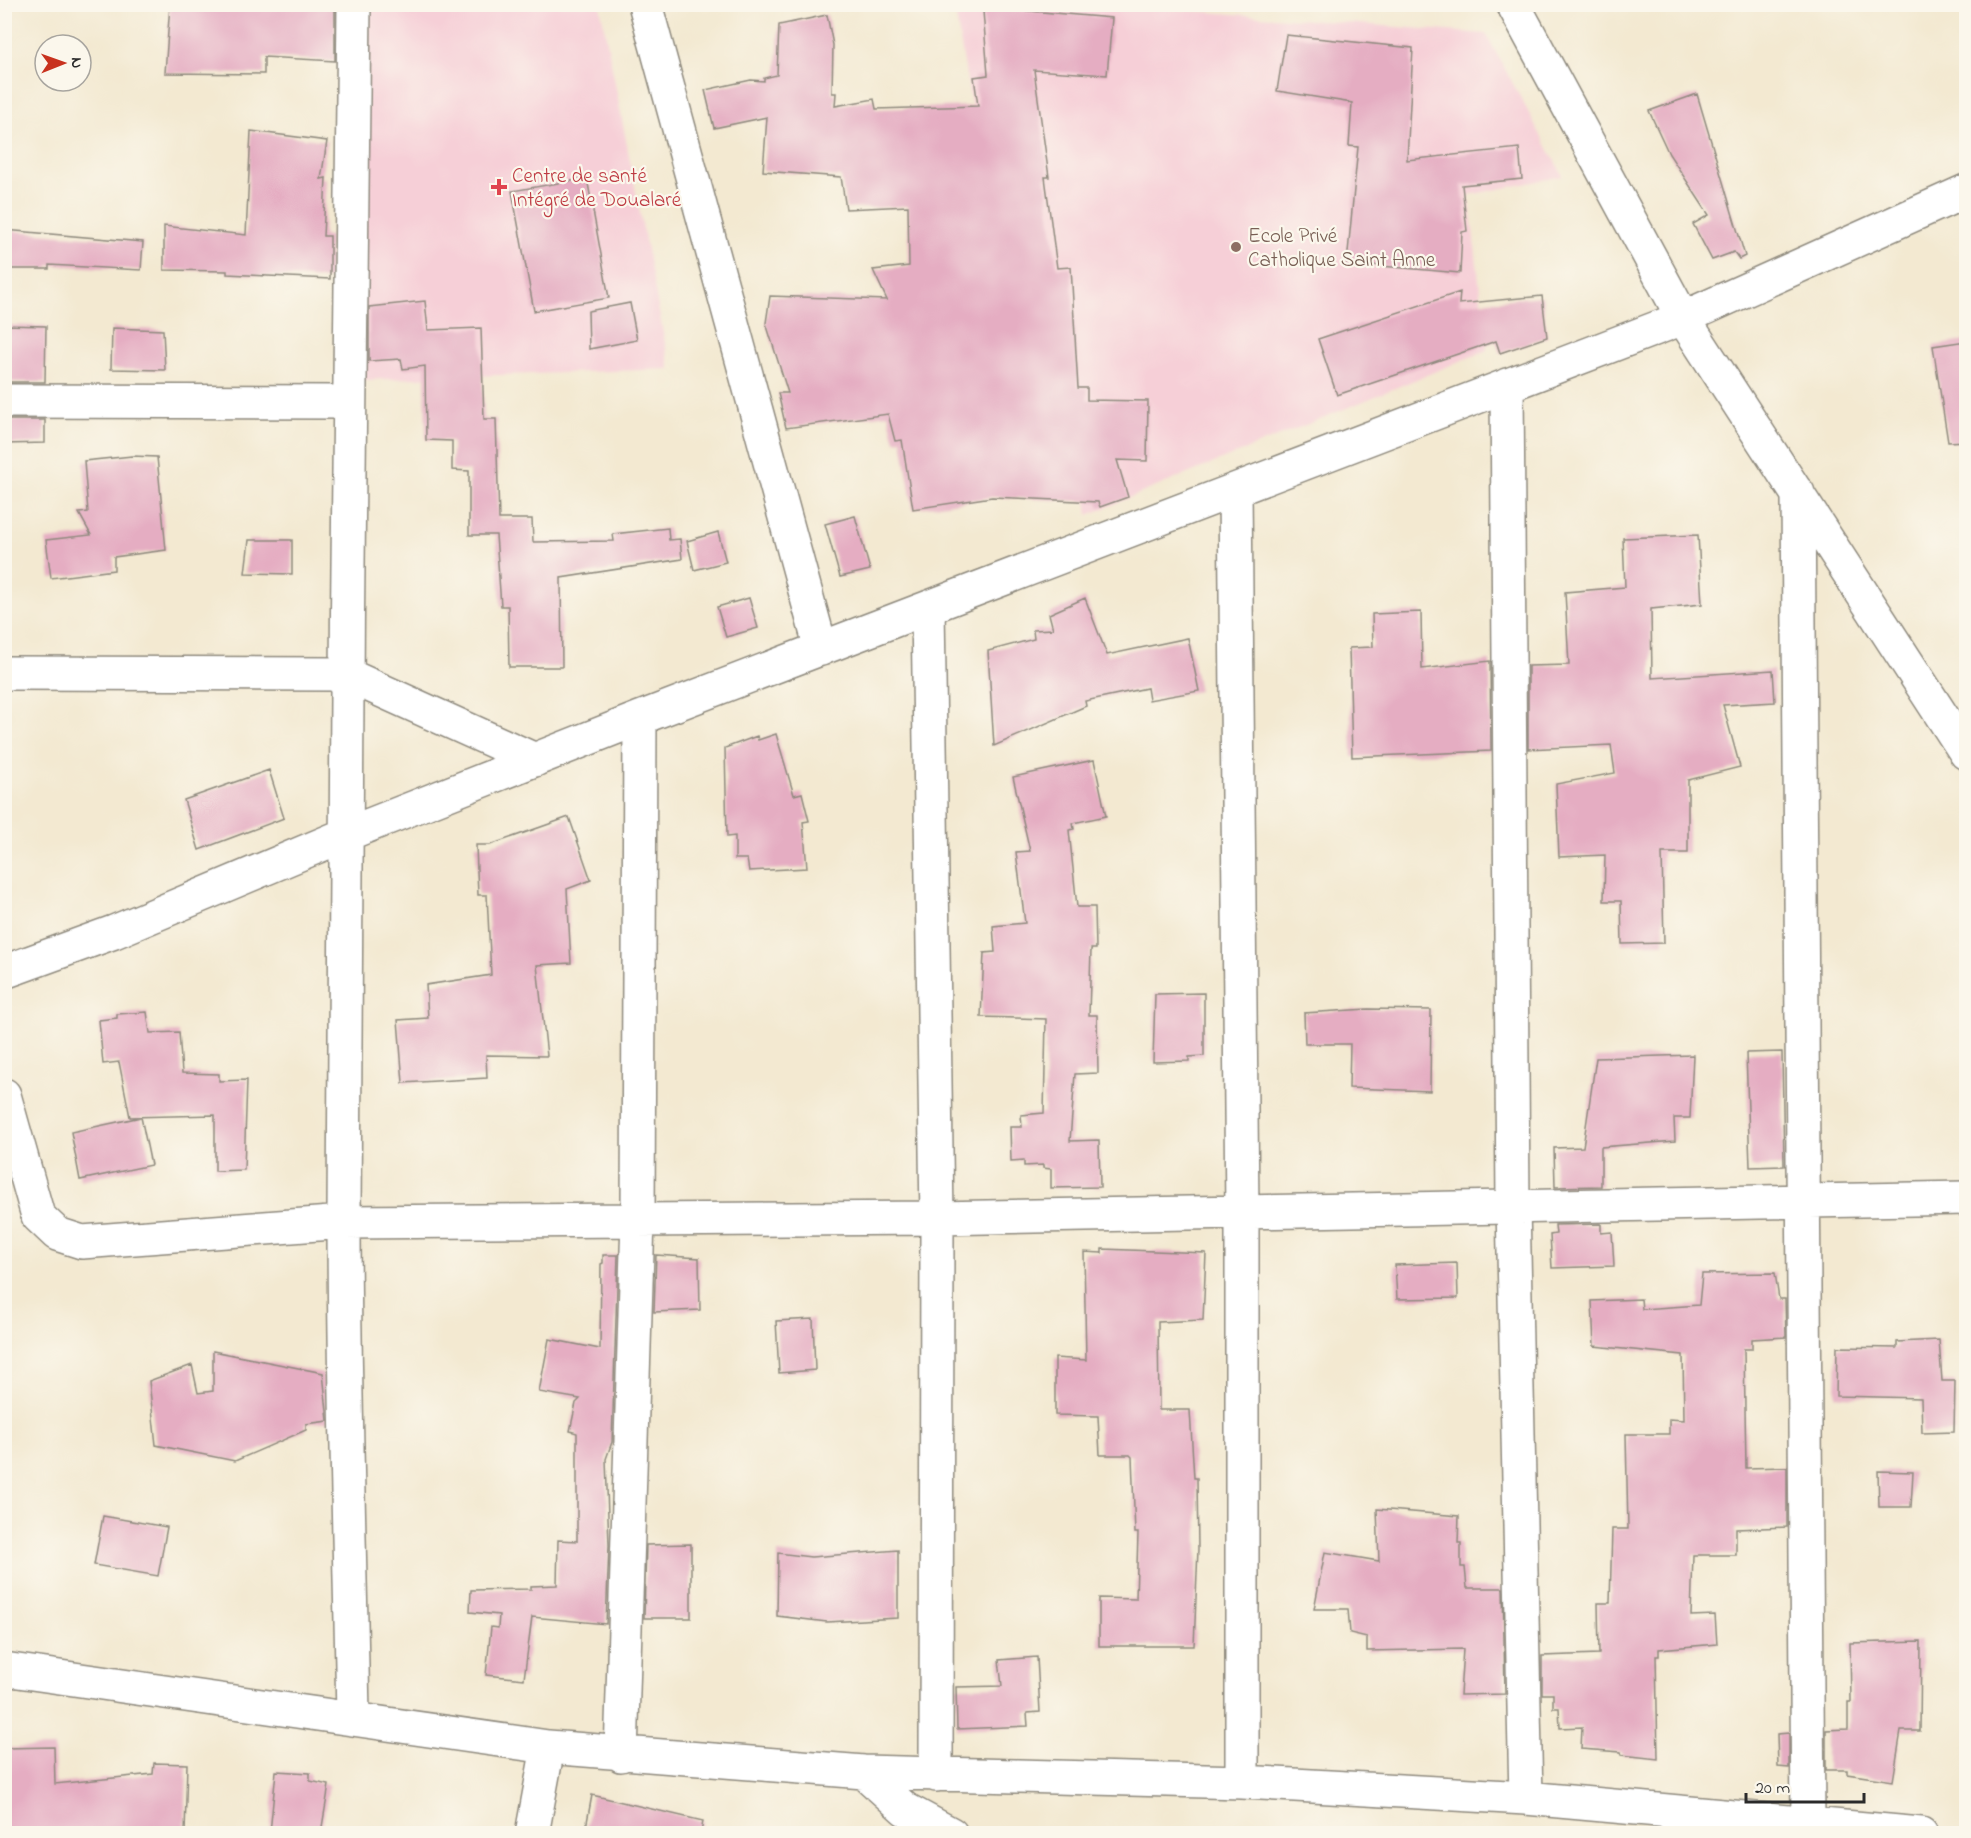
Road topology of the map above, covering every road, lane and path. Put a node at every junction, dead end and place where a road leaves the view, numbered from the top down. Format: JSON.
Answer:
{"nodes":[{"id":1,"x":354,"y":4,"type":"edge"},
{"id":2,"x":645,"y":4,"type":"edge"},
{"id":3,"x":1513,"y":4,"type":"edge"},
{"id":4,"x":1966,"y":191,"type":"edge"},
{"id":5,"x":1683,"y":318,"type":"junction"},
{"id":6,"x":1507,"y":385,"type":"junction"},
{"id":7,"x":4,"y":401,"type":"edge"},
{"id":8,"x":349,"y":402,"type":"junction"},
{"id":9,"x":1235,"y":490,"type":"junction"},
{"id":10,"x":1797,"y":493,"type":"junction"},
{"id":11,"x":928,"y":608,"type":"junction"},
{"id":12,"x":821,"y":649,"type":"junction"},
{"id":13,"x":4,"y":673,"type":"edge"},
{"id":14,"x":345,"y":674,"type":"junction"},
{"id":15,"x":640,"y":718,"type":"junction"},
{"id":16,"x":1966,"y":753,"type":"edge"},
{"id":17,"x":535,"y":760,"type":"junction"},
{"id":18,"x":347,"y":834,"type":"junction"},
{"id":19,"x":4,"y":972,"type":"edge"},
{"id":20,"x":4,"y":1095,"type":"edge"},
{"id":21,"x":1966,"y":1198,"type":"edge"},
{"id":22,"x":1802,"y":1203,"type":"junction"},
{"id":23,"x":1513,"y":1206,"type":"junction"},
{"id":24,"x":1242,"y":1212,"type":"junction"},
{"id":25,"x":937,"y":1218,"type":"junction"},
{"id":26,"x":638,"y":1220,"type":"junction"},
{"id":27,"x":344,"y":1222,"type":"junction"},
{"id":28,"x":4,"y":1669,"type":"edge"},
{"id":29,"x":353,"y":1717,"type":"junction"},
{"id":30,"x":548,"y":1747,"type":"junction"},
{"id":31,"x":621,"y":1755,"type":"junction"},
{"id":32,"x":864,"y":1772,"type":"junction"},
{"id":33,"x":936,"y":1775,"type":"junction"},
{"id":34,"x":1242,"y":1782,"type":"junction"},
{"id":35,"x":1526,"y":1798,"type":"junction"},
{"id":36,"x":903,"y":1821,"type":"edge"},
{"id":37,"x":1808,"y":1823,"type":"junction"},
{"id":38,"x":1883,"y":1832,"type":"edge"},
{"id":39,"x":532,"y":1833,"type":"edge"},
{"id":40,"x":951,"y":1833,"type":"edge"},
{"id":41,"x":1921,"y":1833,"type":"edge"}],
"edges":[{"from":1,"to":8,"type":"street"},
{"from":2,"to":12,"type":"street"},
{"from":3,"to":5,"type":"street"},
{"from":4,"to":5,"type":"street"},
{"from":5,"to":6,"type":"street"},
{"from":5,"to":10,"type":"street"},
{"from":6,"to":9,"type":"street"},
{"from":6,"to":23,"type":"street"},
{"from":7,"to":8,"type":"street"},
{"from":8,"to":14,"type":"street"},
{"from":9,"to":11,"type":"street"},
{"from":9,"to":24,"type":"street"},
{"from":10,"to":16,"type":"street"},
{"from":10,"to":22,"type":"street"},
{"from":11,"to":12,"type":"street"},
{"from":11,"to":25,"type":"street"},
{"from":12,"to":15,"type":"street"},
{"from":13,"to":14,"type":"street"},
{"from":14,"to":17,"type":"street"},
{"from":14,"to":18,"type":"street"},
{"from":15,"to":17,"type":"street"},
{"from":15,"to":26,"type":"street"},
{"from":17,"to":18,"type":"street"},
{"from":18,"to":19,"type":"street"},
{"from":18,"to":27,"type":"street"},
{"from":20,"to":27,"type":"street"},
{"from":21,"to":22,"type":"street"},
{"from":22,"to":23,"type":"street"},
{"from":22,"to":37,"type":"street"},
{"from":23,"to":24,"type":"street"},
{"from":23,"to":35,"type":"street"},
{"from":24,"to":25,"type":"street"},
{"from":24,"to":34,"type":"street"},
{"from":25,"to":26,"type":"street"},
{"from":25,"to":33,"type":"street"},
{"from":26,"to":27,"type":"street"},
{"from":26,"to":31,"type":"street"},
{"from":27,"to":29,"type":"street"},
{"from":28,"to":29,"type":"street"},
{"from":29,"to":30,"type":"street"},
{"from":30,"to":31,"type":"street"},
{"from":30,"to":39,"type":"street"},
{"from":31,"to":32,"type":"street"},
{"from":32,"to":33,"type":"street"},
{"from":32,"to":36,"type":"street"},
{"from":33,"to":34,"type":"street"},
{"from":34,"to":35,"type":"street"},
{"from":35,"to":37,"type":"street"},
{"from":36,"to":40,"type":"street"},
{"from":37,"to":38,"type":"street"},
{"from":38,"to":41,"type":"street"}]}
